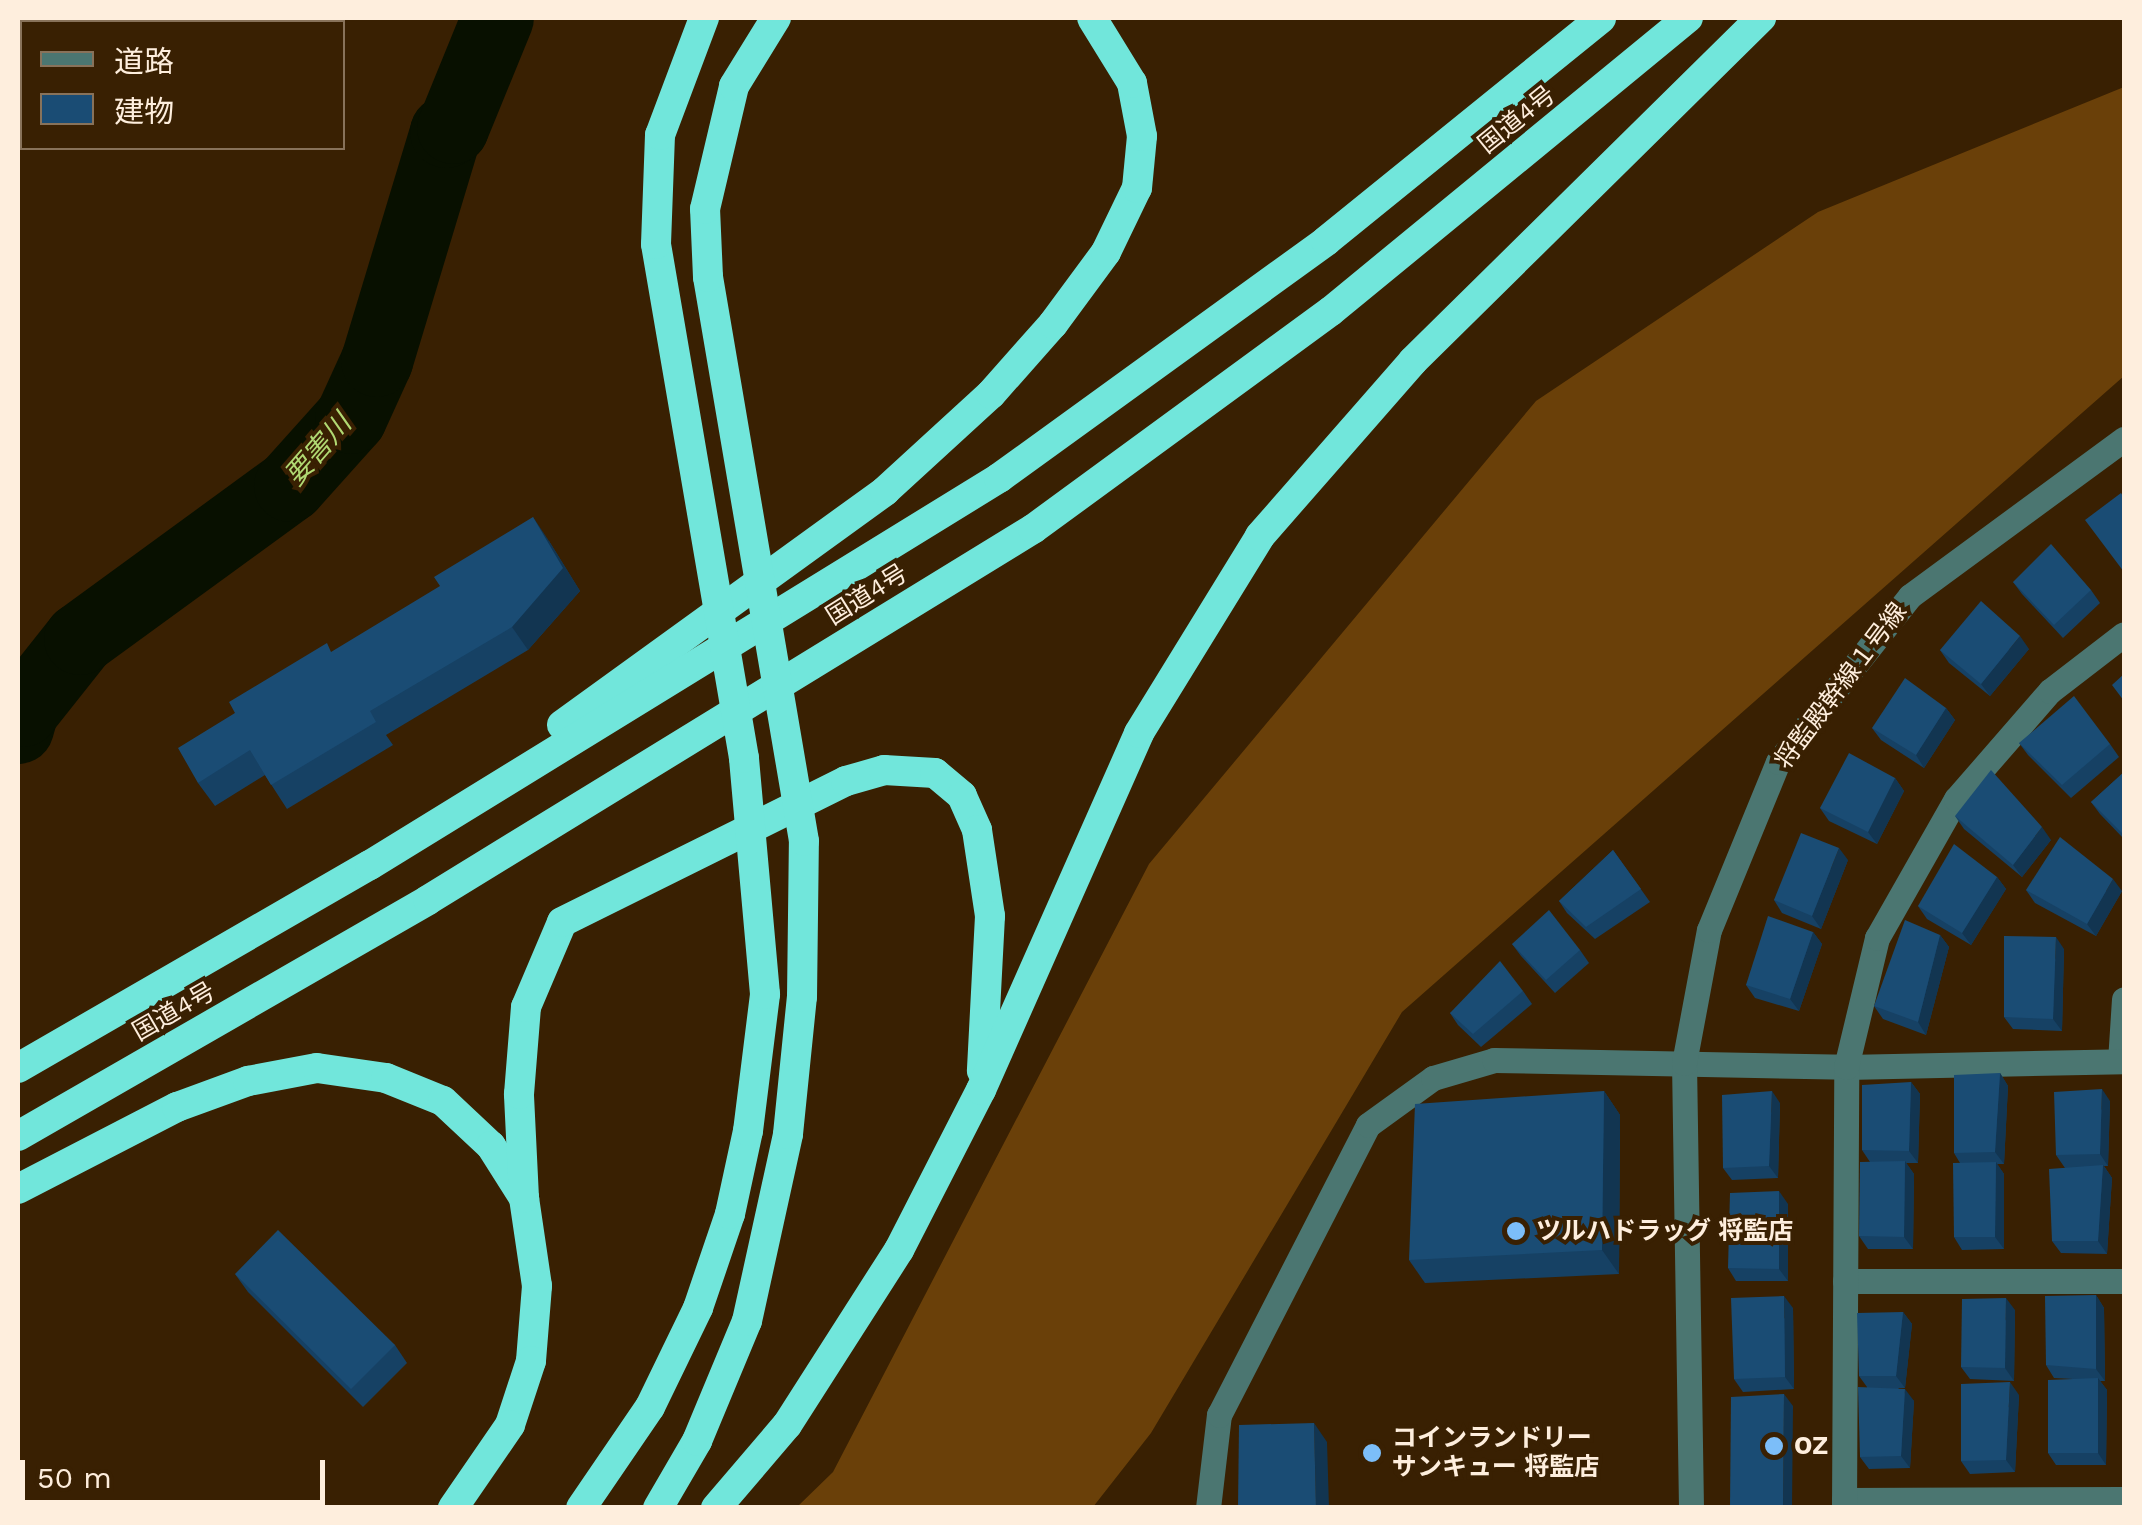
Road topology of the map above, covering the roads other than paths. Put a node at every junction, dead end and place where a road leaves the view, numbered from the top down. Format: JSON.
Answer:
{"nodes":[{"id":1,"x":704,"y":18,"type":"edge"},
{"id":2,"x":776,"y":18,"type":"edge"},
{"id":3,"x":1092,"y":18,"type":"edge"},
{"id":4,"x":1601,"y":18,"type":"edge"},
{"id":5,"x":1688,"y":18,"type":"edge"},
{"id":6,"x":1760,"y":18,"type":"edge"},
{"id":7,"x":2124,"y":439,"type":"edge"},
{"id":8,"x":2124,"y":634,"type":"edge"},
{"id":9,"x":370,"y":865,"type":"junction"},
{"id":10,"x":2124,"y":1000,"type":"edge"},
{"id":11,"x":2122,"y":1061,"type":"edge"},
{"id":12,"x":1684,"y":1064,"type":"junction"},
{"id":13,"x":1846,"y":1067,"type":"junction"},
{"id":14,"x":18,"y":1068,"type":"edge"},
{"id":15,"x":981,"y":1090,"type":"junction"},
{"id":16,"x":18,"y":1136,"type":"edge"},
{"id":17,"x":18,"y":1189,"type":"edge"},
{"id":18,"x":524,"y":1198,"type":"junction"},
{"id":19,"x":1844,"y":1281,"type":"junction"},
{"id":20,"x":2124,"y":1281,"type":"edge"},
{"id":21,"x":2124,"y":1499,"type":"edge"},
{"id":22,"x":1844,"y":1504,"type":"edge"},
{"id":23,"x":453,"y":1508,"type":"edge"},
{"id":24,"x":581,"y":1508,"type":"edge"},
{"id":25,"x":658,"y":1508,"type":"edge"},
{"id":26,"x":716,"y":1508,"type":"edge"},
{"id":27,"x":1208,"y":1508,"type":"edge"},
{"id":28,"x":1691,"y":1508,"type":"edge"}],
"edges":[{"from":1,"to":24,"type":"highway"},
{"from":2,"to":25,"type":"highway"},
{"from":3,"to":9,"type":"highway"},
{"from":4,"to":9,"type":"highway","name":"国道4号"},
{"from":5,"to":16,"type":"highway","name":"国道4号"},
{"from":6,"to":15,"type":"highway"},
{"from":7,"to":12,"type":"street","name":"将監殿幹線１号線"},
{"from":8,"to":13,"type":"street"},
{"from":9,"to":14,"type":"highway","name":"国道4号"},
{"from":10,"to":11,"type":"street"},
{"from":11,"to":13,"type":"street"},
{"from":12,"to":13,"type":"street"},
{"from":12,"to":27,"type":"street"},
{"from":12,"to":28,"type":"street","name":"将監殿幹線１号線"},
{"from":13,"to":19,"type":"street"},
{"from":15,"to":18,"type":"highway"},
{"from":15,"to":26,"type":"highway"},
{"from":17,"to":18,"type":"highway"},
{"from":18,"to":23,"type":"highway"},
{"from":19,"to":20,"type":"street"},
{"from":19,"to":22,"type":"street"},
{"from":21,"to":22,"type":"street"}]}
